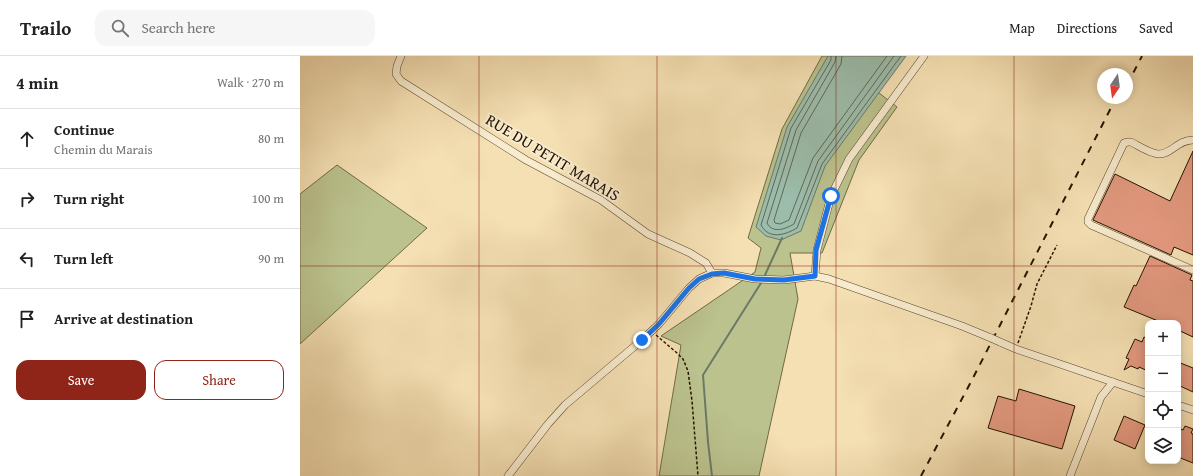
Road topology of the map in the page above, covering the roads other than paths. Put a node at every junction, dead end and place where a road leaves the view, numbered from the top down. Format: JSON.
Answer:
{"nodes":[{"id":1,"x":401,"y":56,"type":"edge"},
{"id":2,"x":924,"y":56,"type":"edge"},
{"id":3,"x":1193,"y":140,"type":"edge"},
{"id":4,"x":1193,"y":270,"type":"edge"},
{"id":5,"x":712,"y":274,"type":"junction"},
{"id":6,"x":815,"y":276,"type":"junction"},
{"id":7,"x":1114,"y":382,"type":"junction"},
{"id":8,"x":1145,"y":393,"type":"edge"},
{"id":9,"x":1181,"y":406,"type":"edge"},
{"id":10,"x":1193,"y":410,"type":"edge"},
{"id":11,"x":508,"y":476,"type":"edge"},
{"id":12,"x":1070,"y":476,"type":"edge"}],
"edges":[{"from":1,"to":5,"type":"street","name":"RUE DU PETIT MARAIS"},
{"from":2,"to":6,"type":"street"},
{"from":3,"to":4,"type":"street"},
{"from":5,"to":6,"type":"street"},
{"from":5,"to":11,"type":"street"},
{"from":6,"to":7,"type":"street","bridge":true},
{"from":7,"to":8,"type":"street"},
{"from":7,"to":12,"type":"street"},
{"from":9,"to":10,"type":"street"}]}
